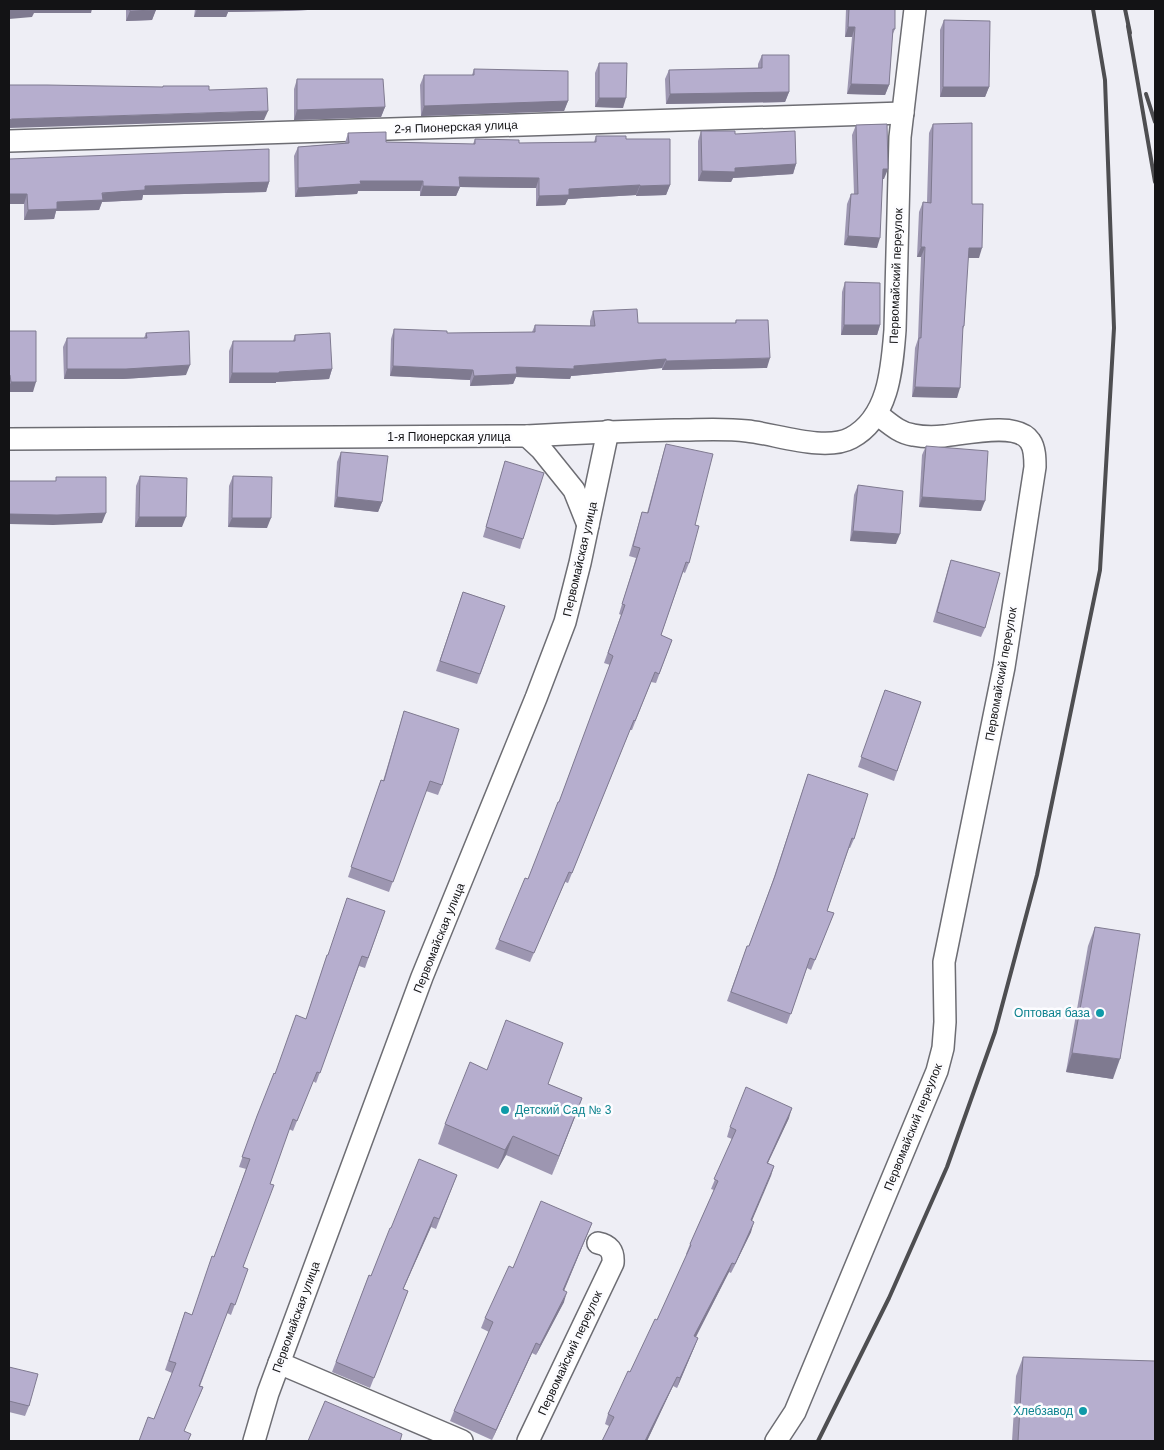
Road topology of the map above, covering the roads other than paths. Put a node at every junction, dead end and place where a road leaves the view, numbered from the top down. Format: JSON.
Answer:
{"nodes":[{"id":1,"x":915,"y":9,"type":"edge"},
{"id":2,"x":903,"y":113,"type":"junction"},
{"id":3,"x":9,"y":141,"type":"edge"},
{"id":4,"x":877,"y":414,"type":"junction"},
{"id":5,"x":608,"y":431,"type":"junction"},
{"id":6,"x":527,"y":436,"type":"junction"},
{"id":7,"x":9,"y":439,"type":"edge"},
{"id":8,"x":588,"y":525,"type":"junction"},
{"id":9,"x":598,"y":1244,"type":"dead end"},
{"id":10,"x":280,"y":1363,"type":"junction"},
{"id":11,"x":254,"y":1441,"type":"edge"},
{"id":12,"x":462,"y":1441,"type":"edge"},
{"id":13,"x":528,"y":1441,"type":"edge"},
{"id":14,"x":776,"y":1441,"type":"edge"}],
"edges":[{"from":1,"to":2,"type":"street","name":"Первомайский переулок"},
{"from":2,"to":3,"type":"street","name":"2-я Пионерская улица"},
{"from":2,"to":4,"type":"street","name":"Первомайский переулок"},
{"from":4,"to":5,"type":"street","name":"1-я Пионерская улица"},
{"from":4,"to":14,"type":"street","name":"Первомайский переулок"},
{"from":5,"to":6,"type":"street","name":"1-я Пионерская улица"},
{"from":5,"to":8,"type":"street","name":"Первомайская улица"},
{"from":6,"to":7,"type":"street","name":"1-я Пионерская улица"},
{"from":6,"to":8,"type":"street"},
{"from":8,"to":10,"type":"street","name":"Первомайская улица"},
{"from":9,"to":13,"type":"street","name":"Первомайский переулок"},
{"from":10,"to":11,"type":"street","name":"Первомайская улица"},
{"from":10,"to":12,"type":"street"}]}
